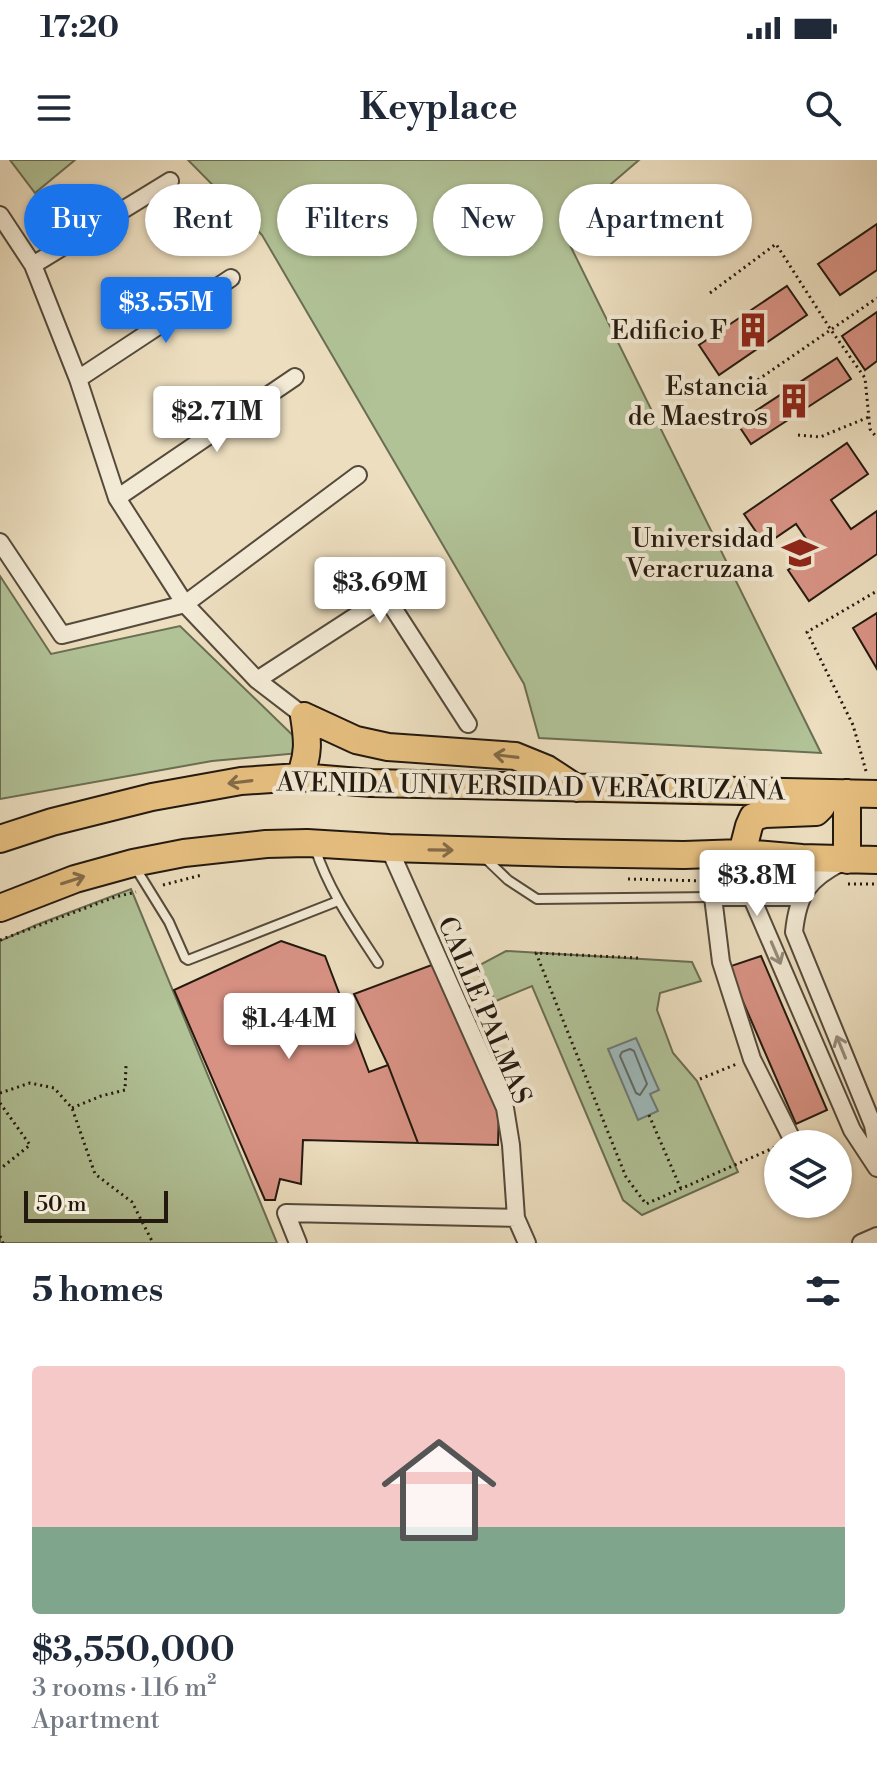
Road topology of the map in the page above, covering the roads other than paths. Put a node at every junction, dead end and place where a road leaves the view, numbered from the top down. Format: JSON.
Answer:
{"nodes":[{"id":1,"x":170,"y":181,"type":"dead end"},
{"id":2,"x":0,"y":215,"type":"edge"},
{"id":3,"x":33,"y":265,"type":"junction"},
{"id":4,"x":231,"y":278,"type":"dead end"},
{"id":5,"x":295,"y":377,"type":"dead end"},
{"id":6,"x":78,"y":379,"type":"junction"},
{"id":7,"x":358,"y":475,"type":"dead end"},
{"id":8,"x":117,"y":498,"type":"junction"},
{"id":9,"x":0,"y":542,"type":"edge"},
{"id":10,"x":185,"y":604,"type":"junction"},
{"id":11,"x":257,"y":680,"type":"junction"},
{"id":12,"x":304,"y":716,"type":"junction"},
{"id":13,"x":468,"y":724,"type":"dead end"},
{"id":14,"x":300,"y":777,"type":"junction"},
{"id":15,"x":576,"y":788,"type":"junction"},
{"id":16,"x":856,"y":794,"type":"edge"},
{"id":17,"x":52,"y":822,"type":"junction"},
{"id":18,"x":0,"y":824,"type":"edge"},
{"id":19,"x":0,"y":839,"type":"edge"},
{"id":20,"x":314,"y":844,"type":"junction"},
{"id":21,"x":389,"y":848,"type":"junction"},
{"id":22,"x":478,"y":851,"type":"junction"},
{"id":23,"x":742,"y":853,"type":"junction"},
{"id":24,"x":847,"y":860,"type":"junction"},
{"id":25,"x":877,"y":860,"type":"edge"},
{"id":26,"x":133,"y":863,"type":"junction"},
{"id":27,"x":748,"y":890,"type":"junction"},
{"id":28,"x":806,"y":890,"type":"junction"},
{"id":29,"x":713,"y":897,"type":"junction"},
{"id":30,"x":338,"y":901,"type":"junction"},
{"id":31,"x":0,"y":908,"type":"edge"},
{"id":32,"x":378,"y":963,"type":"dead end"},
{"id":33,"x":780,"y":1130,"type":"edge"},
{"id":34,"x":877,"y":1147,"type":"edge"},
{"id":35,"x":877,"y":1168,"type":"edge"},
{"id":36,"x":516,"y":1218,"type":"junction"},
{"id":37,"x":877,"y":1236,"type":"edge"},
{"id":38,"x":298,"y":1243,"type":"edge"},
{"id":39,"x":527,"y":1243,"type":"edge"},
{"id":40,"x":861,"y":1243,"type":"edge"}],
"edges":[{"from":1,"to":3,"type":"street"},
{"from":2,"to":3,"type":"street"},
{"from":3,"to":6,"type":"street"},
{"from":4,"to":6,"type":"street"},
{"from":5,"to":8,"type":"street"},
{"from":6,"to":8,"type":"street"},
{"from":7,"to":10,"type":"street"},
{"from":8,"to":10,"type":"street"},
{"from":9,"to":10,"type":"street"},
{"from":10,"to":11,"type":"street"},
{"from":11,"to":12,"type":"street"},
{"from":11,"to":13,"type":"street"},
{"from":12,"to":14,"type":"main road"},
{"from":15,"to":12,"type":"main road","one_way":true},
{"from":14,"to":15,"type":"main road","name":"AVENIDA UNIVERSIDAD VERACRUZANA"},
{"from":14,"to":17,"type":"main road","name":"AVENIDA UNIVERSIDAD VERACRUZANA","one_way":true},
{"from":15,"to":16,"type":"main road","name":"AVENIDA UNIVERSIDAD VERACRUZANA"},
{"from":16,"to":23,"type":"main road"},
{"from":16,"to":24,"type":"main road"},
{"from":17,"to":18,"type":"main road"},
{"from":17,"to":19,"type":"main road","name":"AVENIDA UNIVERSIDAD VERACRUZANA"},
{"from":20,"to":21,"type":"main road"},
{"from":20,"to":26,"type":"main road"},
{"from":20,"to":30,"type":"lane"},
{"from":21,"to":22,"type":"main road","one_way":true},
{"from":21,"to":36,"type":"street","name":"CALLE PALMAS"},
{"from":22,"to":23,"type":"main road"},
{"from":22,"to":29,"type":"lane"},
{"from":23,"to":24,"type":"main road"},
{"from":23,"to":27,"type":"street"},
{"from":24,"to":25,"type":"main road"},
{"from":24,"to":28,"type":"street"},
{"from":26,"to":30,"type":"lane"},
{"from":31,"to":26,"type":"main road","one_way":true},
{"from":27,"to":28,"type":"street"},
{"from":27,"to":29,"type":"street"},
{"from":27,"to":35,"type":"street","one_way":true},
{"from":34,"to":28,"type":"street","one_way":true},
{"from":29,"to":33,"type":"street"},
{"from":30,"to":32,"type":"lane"},
{"from":36,"to":38,"type":"street"},
{"from":36,"to":39,"type":"street","name":"CALLE PALMAS"},
{"from":37,"to":40,"type":"street"}]}
